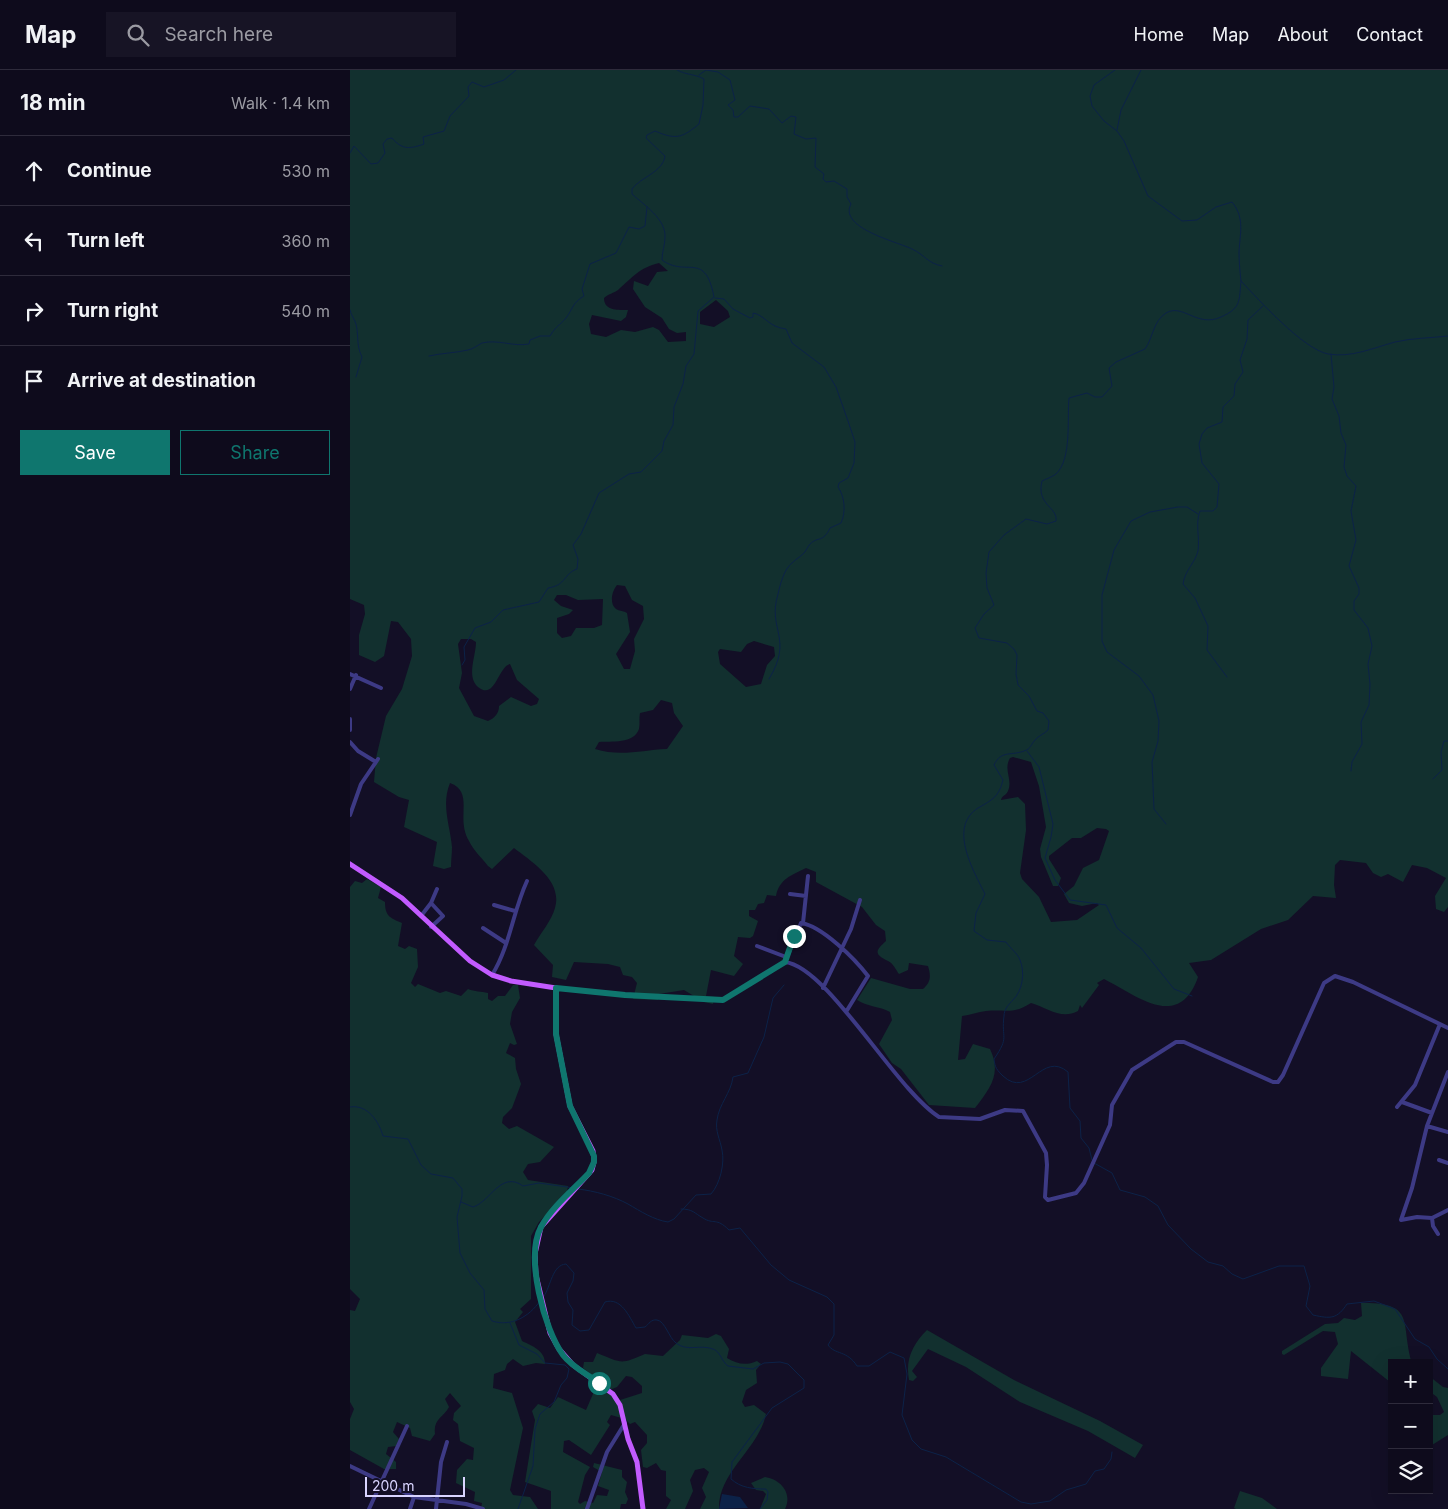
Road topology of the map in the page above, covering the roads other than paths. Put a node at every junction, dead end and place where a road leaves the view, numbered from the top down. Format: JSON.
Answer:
{"nodes":[{"id":1,"x":350,"y":674,"type":"edge"},
{"id":2,"x":356,"y":675,"type":"junction"},
{"id":3,"x":381,"y":688,"type":"dead end"},
{"id":4,"x":350,"y":689,"type":"edge"},
{"id":5,"x":350,"y":719,"type":"edge"},
{"id":6,"x":350,"y":730,"type":"edge"},
{"id":7,"x":350,"y":742,"type":"edge"},
{"id":8,"x":350,"y":815,"type":"edge"},
{"id":9,"x":350,"y":864,"type":"edge"},
{"id":10,"x":808,"y":876,"type":"dead end"},
{"id":11,"x":527,"y":880,"type":"dead end"},
{"id":12,"x":437,"y":889,"type":"dead end"},
{"id":13,"x":790,"y":894,"type":"dead end"},
{"id":14,"x":806,"y":896,"type":"junction"},
{"id":15,"x":860,"y":900,"type":"dead end"},
{"id":16,"x":431,"y":903,"type":"junction"},
{"id":17,"x":494,"y":905,"type":"dead end"},
{"id":18,"x":515,"y":910,"type":"junction"},
{"id":19,"x":421,"y":916,"type":"junction"},
{"id":20,"x":803,"y":923,"type":"junction"},
{"id":21,"x":431,"y":927,"type":"junction"},
{"id":22,"x":483,"y":928,"type":"dead end"},
{"id":23,"x":506,"y":943,"type":"junction"},
{"id":24,"x":757,"y":946,"type":"dead end"},
{"id":25,"x":842,"y":948,"type":"junction"},
{"id":26,"x":785,"y":960,"type":"junction"},
{"id":27,"x":492,"y":975,"type":"junction"},
{"id":28,"x":556,"y":988,"type":"junction"},
{"id":29,"x":823,"y":988,"type":"junction"},
{"id":30,"x":846,"y":1012,"type":"junction"},
{"id":31,"x":1440,"y":1024,"type":"junction"},
{"id":32,"x":1448,"y":1028,"type":"edge"},
{"id":33,"x":1448,"y":1072,"type":"edge"},
{"id":34,"x":1442,"y":1091,"type":"junction"},
{"id":35,"x":1448,"y":1093,"type":"edge"},
{"id":36,"x":1402,"y":1102,"type":"junction"},
{"id":37,"x":1397,"y":1106,"type":"dead end"},
{"id":38,"x":1432,"y":1113,"type":"junction"},
{"id":39,"x":1427,"y":1126,"type":"junction"},
{"id":40,"x":1448,"y":1132,"type":"edge"},
{"id":41,"x":1439,"y":1160,"type":"dead end"},
{"id":42,"x":1448,"y":1163,"type":"edge"},
{"id":43,"x":1448,"y":1210,"type":"edge"},
{"id":44,"x":1432,"y":1218,"type":"junction"},
{"id":45,"x":1438,"y":1234,"type":"dead end"},
{"id":46,"x":625,"y":1423,"type":"junction"},
{"id":47,"x":407,"y":1426,"type":"dead end"},
{"id":48,"x":447,"y":1442,"type":"dead end"},
{"id":49,"x":350,"y":1466,"type":"edge"},
{"id":50,"x":382,"y":1483,"type":"junction"},
{"id":51,"x":414,"y":1497,"type":"junction"},
{"id":52,"x":436,"y":1501,"type":"junction"},
{"id":53,"x":369,"y":1509,"type":"edge"},
{"id":54,"x":410,"y":1509,"type":"edge"},
{"id":55,"x":436,"y":1509,"type":"edge"},
{"id":56,"x":483,"y":1509,"type":"edge"},
{"id":57,"x":587,"y":1509,"type":"edge"},
{"id":58,"x":643,"y":1509,"type":"edge"}],
"edges":[{"from":1,"to":2,"type":"street"},
{"from":2,"to":3,"type":"street"},
{"from":2,"to":4,"type":"street"},
{"from":5,"to":6,"type":"street"},
{"from":7,"to":8,"type":"street"},
{"from":9,"to":19,"type":"main road"},
{"from":10,"to":14,"type":"street"},
{"from":11,"to":18,"type":"street"},
{"from":12,"to":16,"type":"street"},
{"from":13,"to":14,"type":"street"},
{"from":14,"to":20,"type":"street"},
{"from":15,"to":25,"type":"street"},
{"from":16,"to":19,"type":"street"},
{"from":16,"to":21,"type":"street"},
{"from":17,"to":18,"type":"street"},
{"from":18,"to":23,"type":"street"},
{"from":19,"to":21,"type":"main road"},
{"from":20,"to":25,"type":"street"},
{"from":20,"to":26,"type":"street"},
{"from":21,"to":27,"type":"main road"},
{"from":22,"to":23,"type":"street"},
{"from":23,"to":27,"type":"street"},
{"from":24,"to":26,"type":"street"},
{"from":25,"to":29,"type":"street"},
{"from":25,"to":30,"type":"street"},
{"from":26,"to":28,"type":"street"},
{"from":26,"to":29,"type":"street"},
{"from":27,"to":28,"type":"main road"},
{"from":28,"to":46,"type":"main road"},
{"from":29,"to":30,"type":"street"},
{"from":30,"to":31,"type":"street"},
{"from":31,"to":32,"type":"street"},
{"from":31,"to":36,"type":"street"},
{"from":33,"to":34,"type":"street"},
{"from":34,"to":35,"type":"street"},
{"from":34,"to":38,"type":"street"},
{"from":36,"to":37,"type":"street"},
{"from":36,"to":38,"type":"street"},
{"from":38,"to":39,"type":"street"},
{"from":39,"to":40,"type":"street"},
{"from":39,"to":44,"type":"street"},
{"from":41,"to":42,"type":"street"},
{"from":43,"to":44,"type":"street"},
{"from":44,"to":45,"type":"street"},
{"from":46,"to":57,"type":"street"},
{"from":46,"to":58,"type":"main road"},
{"from":47,"to":50,"type":"street"},
{"from":48,"to":52,"type":"street"},
{"from":49,"to":50,"type":"street"},
{"from":50,"to":51,"type":"street"},
{"from":50,"to":53,"type":"street"},
{"from":51,"to":52,"type":"street"},
{"from":51,"to":54,"type":"street"},
{"from":52,"to":55,"type":"street"},
{"from":52,"to":56,"type":"street"}]}
